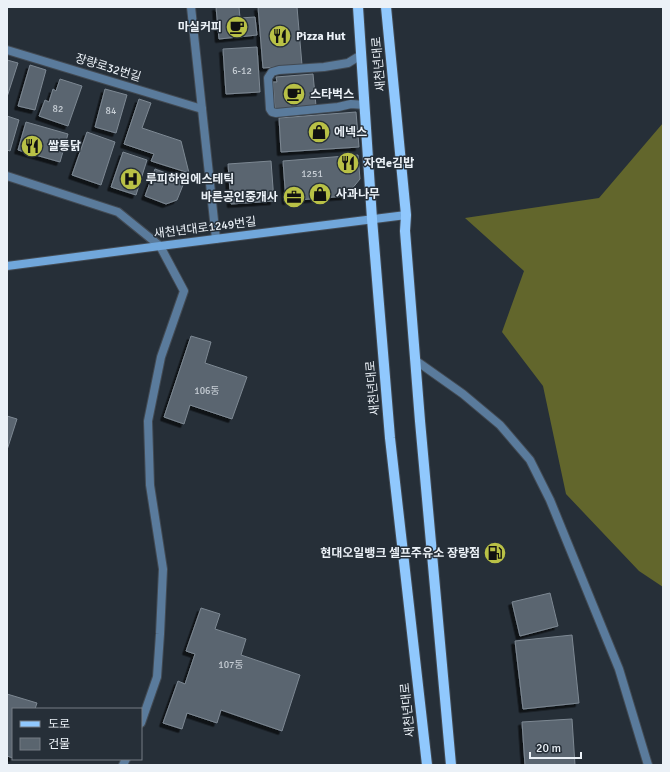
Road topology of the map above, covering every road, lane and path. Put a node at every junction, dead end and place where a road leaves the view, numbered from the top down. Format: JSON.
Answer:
{"nodes":[{"id":1,"x":191,"y":7,"type":"edge"},
{"id":2,"x":358,"y":7,"type":"edge"},
{"id":3,"x":386,"y":7,"type":"edge"},
{"id":4,"x":7,"y":50,"type":"edge"},
{"id":5,"x":361,"y":55,"type":"junction"},
{"id":6,"x":364,"y":105,"type":"junction"},
{"id":7,"x":202,"y":109,"type":"junction"},
{"id":8,"x":7,"y":176,"type":"edge"},
{"id":9,"x":406,"y":216,"type":"junction"},
{"id":10,"x":372,"y":219,"type":"junction"},
{"id":11,"x":216,"y":240,"type":"junction"},
{"id":12,"x":160,"y":246,"type":"junction"},
{"id":13,"x":7,"y":266,"type":"edge"},
{"id":14,"x":415,"y":360,"type":"junction"},
{"id":15,"x":142,"y":721,"type":"edge"},
{"id":16,"x":427,"y":765,"type":"edge"},
{"id":17,"x":451,"y":765,"type":"edge"},
{"id":18,"x":648,"y":765,"type":"edge"}],
"edges":[{"from":1,"to":7,"type":"street"},
{"from":2,"to":5,"type":"main road","name":"새천년대로"},
{"from":3,"to":9,"type":"main road","name":"새천년대로"},
{"from":4,"to":7,"type":"street","name":"장량로32번길"},
{"from":5,"to":6,"type":"main road","name":"새천년대로"},
{"from":5,"to":6,"type":"street"},
{"from":6,"to":10,"type":"main road","name":"새천년대로"},
{"from":7,"to":11,"type":"street"},
{"from":8,"to":12,"type":"street"},
{"from":9,"to":10,"type":"street","name":"새천년대로1249번길"},
{"from":9,"to":14,"type":"main road","name":"새천년대로"},
{"from":10,"to":11,"type":"street","name":"새천년대로1249번길"},
{"from":10,"to":16,"type":"main road","name":"새천년대로"},
{"from":11,"to":12,"type":"street","name":"새천년대로1249번길"},
{"from":12,"to":13,"type":"street","name":"새천년대로1249번길"},
{"from":12,"to":15,"type":"street"},
{"from":14,"to":17,"type":"main road","name":"새천년대로"},
{"from":14,"to":18,"type":"street"}]}
